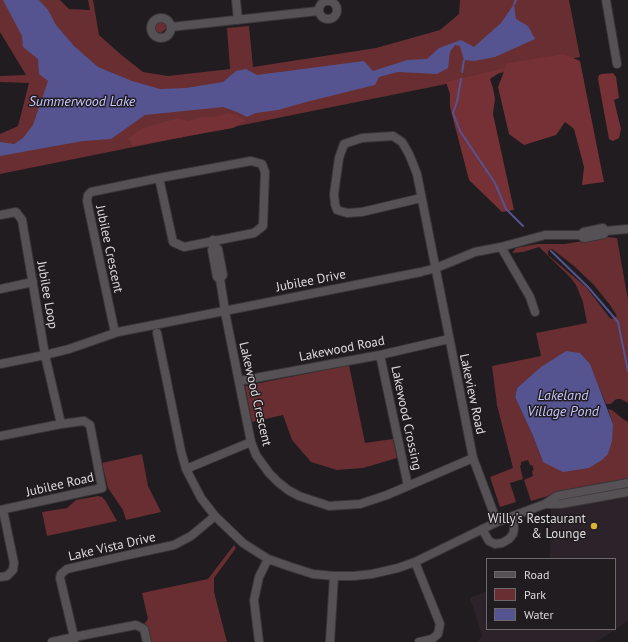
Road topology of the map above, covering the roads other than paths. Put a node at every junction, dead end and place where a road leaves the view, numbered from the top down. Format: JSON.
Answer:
{"nodes":[{"id":1,"x":236,"y":0,"type":"edge"},
{"id":2,"x":606,"y":0,"type":"edge"},
{"id":3,"x":318,"y":11,"type":"dead end"},
{"id":4,"x":238,"y":20,"type":"junction"},
{"id":5,"x":171,"y":27,"type":"dead end"},
{"id":6,"x":617,"y":64,"type":"dead end"},
{"id":7,"x":159,"y":178,"type":"junction"},
{"id":8,"x":421,"y":198,"type":"junction"},
{"id":9,"x":0,"y":215,"type":"edge"},
{"id":10,"x":628,"y":229,"type":"edge"},
{"id":11,"x":213,"y":243,"type":"junction"},
{"id":12,"x":501,"y":247,"type":"junction"},
{"id":13,"x":436,"y":268,"type":"junction"},
{"id":14,"x":33,"y":282,"type":"junction"},
{"id":15,"x":0,"y":289,"type":"edge"},
{"id":16,"x":225,"y":311,"type":"junction"},
{"id":17,"x":535,"y":312,"type":"dead end"},
{"id":18,"x":114,"y":333,"type":"junction"},
{"id":19,"x":157,"y":333,"type":"dead end"},
{"id":20,"x":449,"y":340,"type":"junction"},
{"id":21,"x":380,"y":354,"type":"junction"},
{"id":22,"x":45,"y":355,"type":"junction"},
{"id":23,"x":0,"y":364,"type":"edge"},
{"id":24,"x":239,"y":381,"type":"junction"},
{"id":25,"x":61,"y":424,"type":"junction"},
{"id":26,"x":0,"y":436,"type":"edge"},
{"id":27,"x":251,"y":442,"type":"junction"},
{"id":28,"x":473,"y":458,"type":"junction"},
{"id":29,"x":186,"y":469,"type":"junction"},
{"id":30,"x":628,"y":483,"type":"edge"},
{"id":31,"x":408,"y":486,"type":"junction"},
{"id":32,"x":628,"y":492,"type":"edge"},
{"id":33,"x":596,"y":493,"type":"junction"},
{"id":34,"x":2,"y":510,"type":"edge"},
{"id":35,"x":215,"y":516,"type":"junction"},
{"id":36,"x":513,"y":516,"type":"junction"},
{"id":37,"x":497,"y":522,"type":"junction"},
{"id":38,"x":482,"y":529,"type":"junction"},
{"id":39,"x":268,"y":559,"type":"junction"},
{"id":40,"x":416,"y":562,"type":"junction"},
{"id":41,"x":334,"y":576,"type":"junction"},
{"id":42,"x":0,"y":577,"type":"edge"},
{"id":43,"x":74,"y":640,"type":"edge"},
{"id":44,"x":52,"y":642,"type":"edge"},
{"id":45,"x":147,"y":642,"type":"edge"},
{"id":46,"x":259,"y":642,"type":"edge"},
{"id":47,"x":330,"y":642,"type":"edge"},
{"id":48,"x":419,"y":642,"type":"edge"}],
"edges":[{"from":1,"to":4,"type":"street"},
{"from":2,"to":6,"type":"street"},
{"from":3,"to":4,"type":"street"},
{"from":4,"to":5,"type":"street"},
{"from":7,"to":11,"type":"street","name":"Jubilee Crescent"},
{"from":7,"to":11,"type":"street","name":"Jubilee Crescent"},
{"from":7,"to":18,"type":"street","name":"Jubilee Crescent"},
{"from":8,"to":8,"type":"street"},
{"from":8,"to":13,"type":"street","name":"Lakeview Road"},
{"from":9,"to":14,"type":"street","name":"Jubilee Loop"},
{"from":10,"to":12,"type":"street","name":"Jubilee Drive"},
{"from":11,"to":16,"type":"street"},
{"from":12,"to":13,"type":"street","name":"Jubilee Drive"},
{"from":12,"to":17,"type":"street"},
{"from":13,"to":16,"type":"street","name":"Jubilee Drive"},
{"from":13,"to":20,"type":"street","name":"Lakeview Road"},
{"from":14,"to":15,"type":"street"},
{"from":14,"to":22,"type":"street","name":"Jubilee Loop"},
{"from":16,"to":18,"type":"street","name":"Jubilee Drive"},
{"from":16,"to":24,"type":"street","name":"Lakewood Crescent"},
{"from":18,"to":22,"type":"street","name":"Jubilee Drive"},
{"from":19,"to":29,"type":"street"},
{"from":20,"to":21,"type":"street","name":"Lakewood Road"},
{"from":20,"to":28,"type":"street","name":"Lakeview Road"},
{"from":21,"to":24,"type":"street","name":"Lakewood Road"},
{"from":21,"to":31,"type":"street","name":"Lakewood Crossing"},
{"from":22,"to":23,"type":"street"},
{"from":22,"to":25,"type":"street"},
{"from":24,"to":27,"type":"street","name":"Lakewood Crescent"},
{"from":25,"to":26,"type":"street","name":"Jubilee Road"},
{"from":25,"to":34,"type":"street","name":"Jubilee Road"},
{"from":27,"to":29,"type":"street"},
{"from":27,"to":31,"type":"street","name":"Lakewood Crescent"},
{"from":28,"to":31,"type":"street","name":"Lakewood Crescent"},
{"from":28,"to":37,"type":"street","name":"Lakeview Road"},
{"from":29,"to":35,"type":"street"},
{"from":30,"to":33,"type":"street"},
{"from":32,"to":33,"type":"street"},
{"from":33,"to":36,"type":"street"},
{"from":34,"to":42,"type":"street"},
{"from":35,"to":39,"type":"street"},
{"from":35,"to":43,"type":"street","name":"Lake Vista Drive"},
{"from":36,"to":37,"type":"street"},
{"from":36,"to":38,"type":"street"},
{"from":37,"to":38,"type":"street"},
{"from":38,"to":40,"type":"street"},
{"from":39,"to":41,"type":"street"},
{"from":39,"to":46,"type":"street"},
{"from":40,"to":41,"type":"street"},
{"from":40,"to":48,"type":"street"},
{"from":41,"to":47,"type":"street"},
{"from":43,"to":44,"type":"street"},
{"from":43,"to":45,"type":"street"}]}
